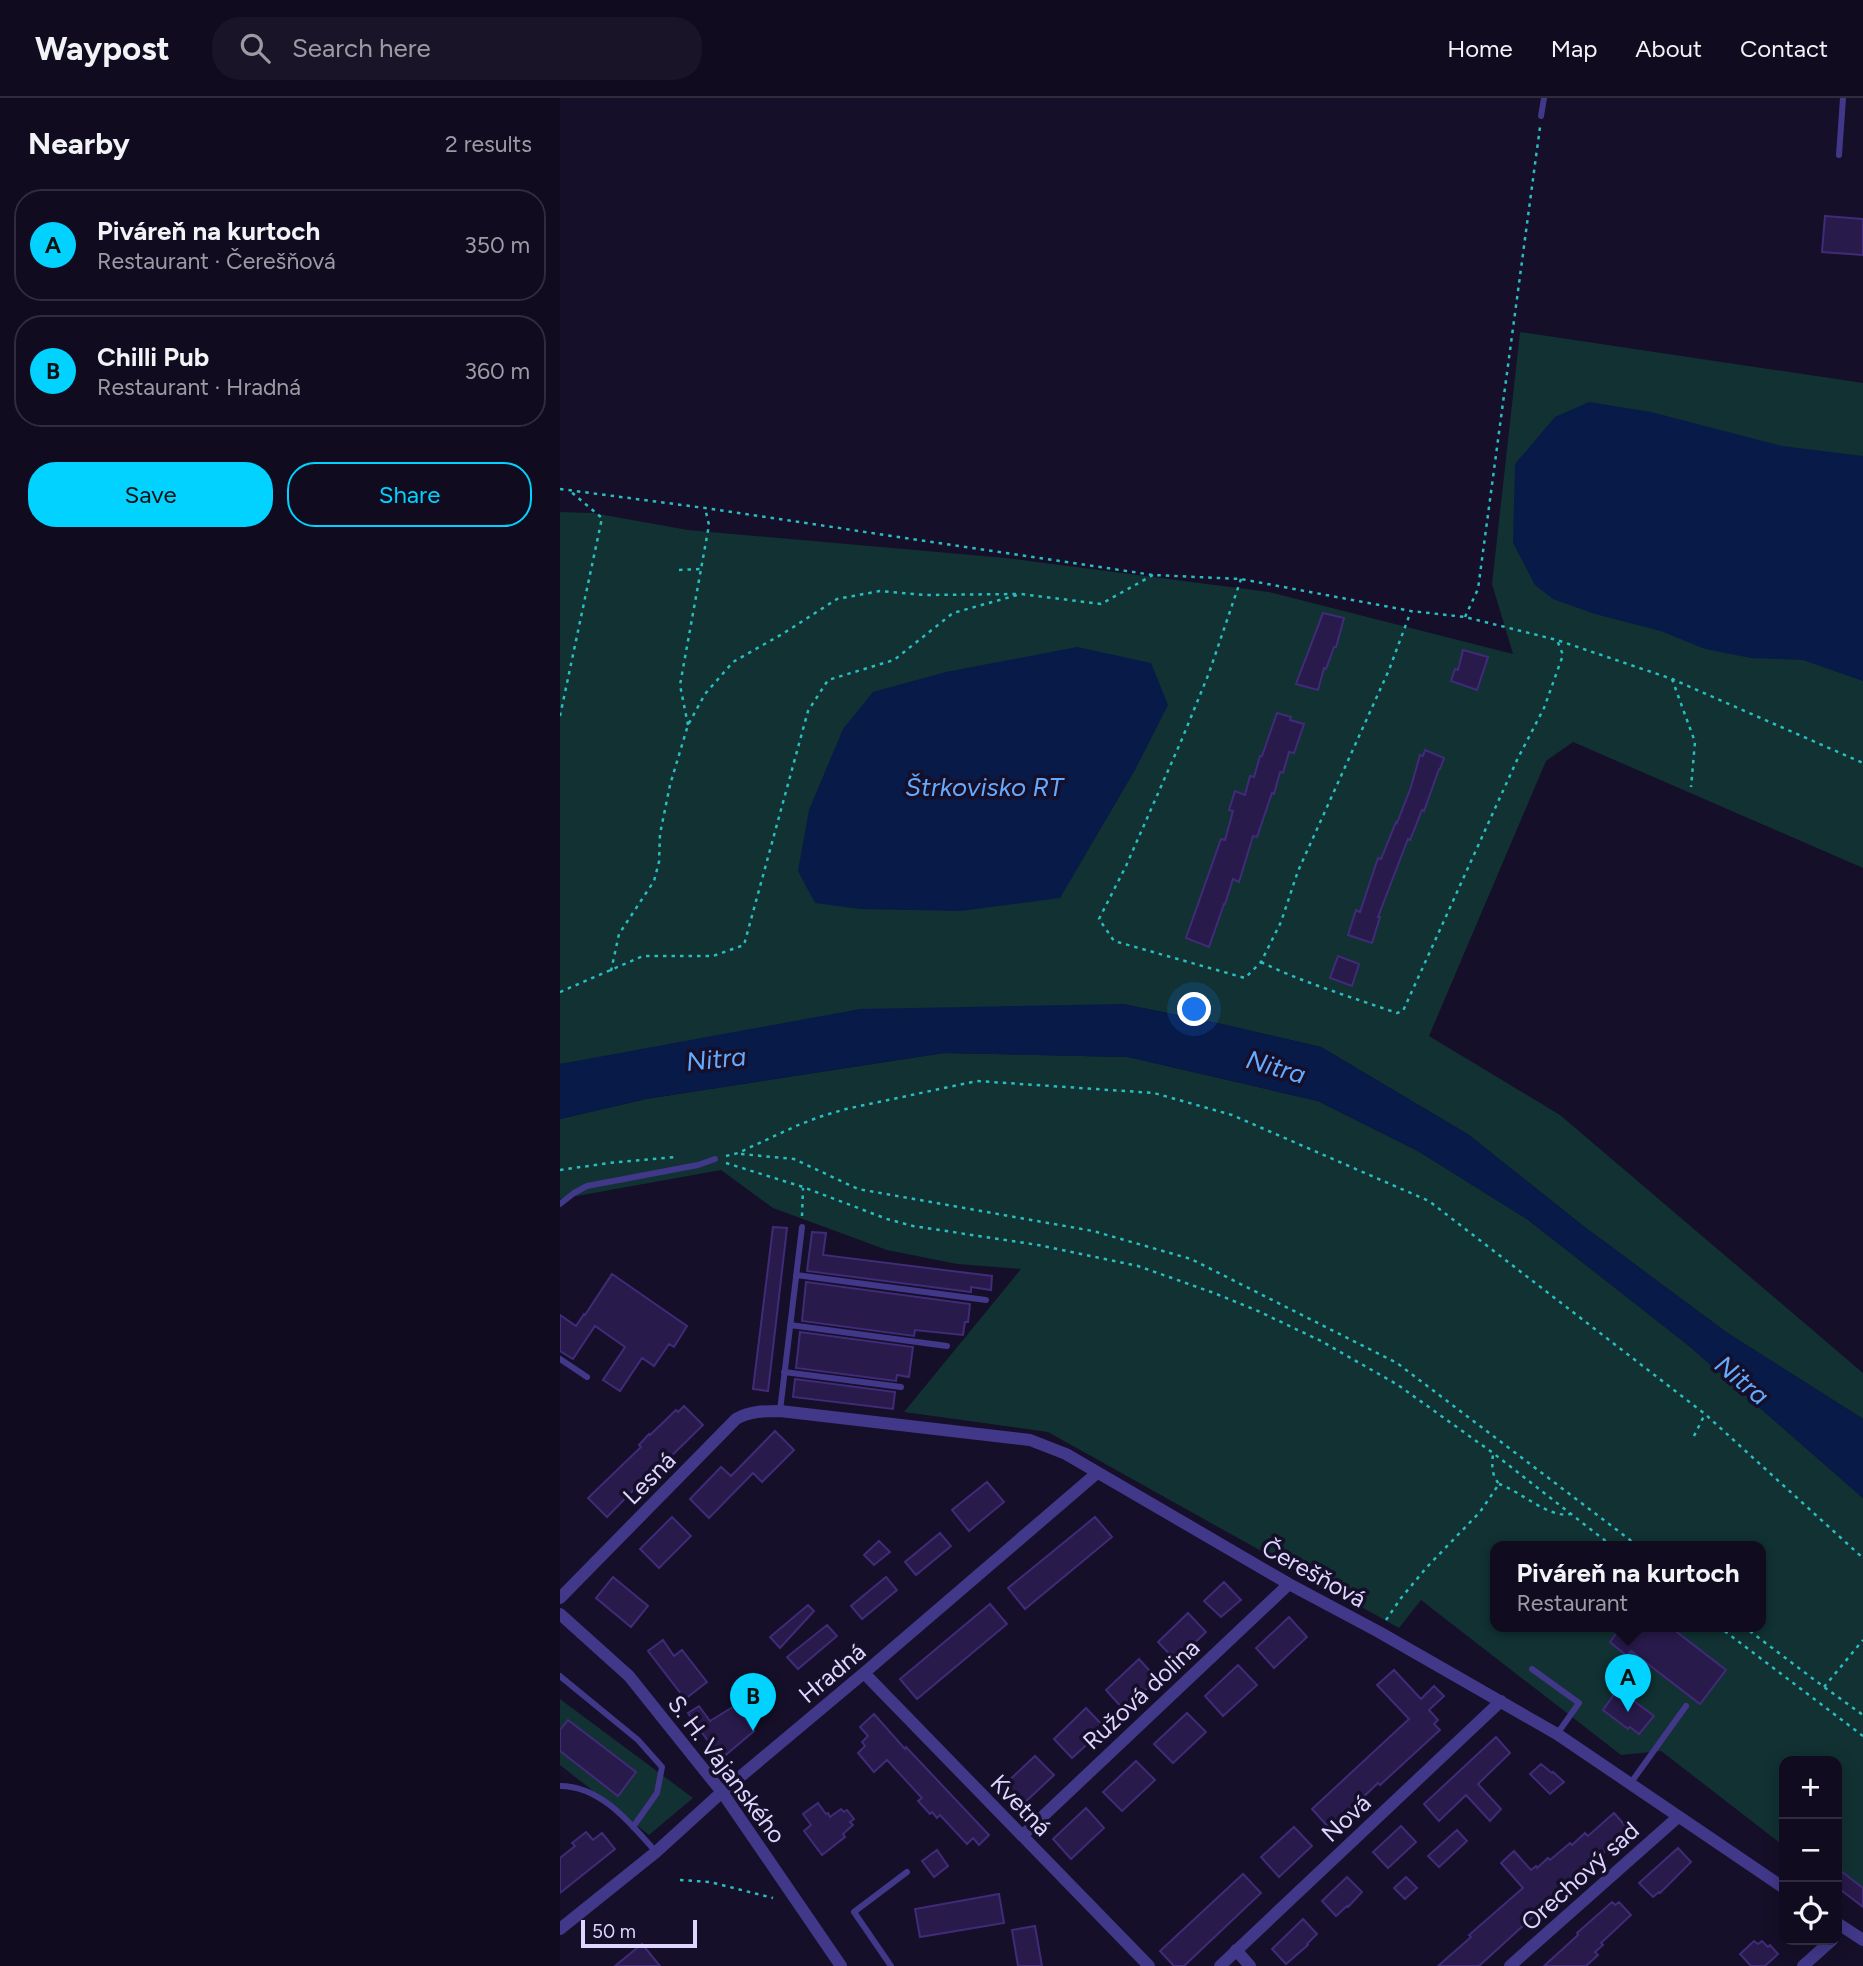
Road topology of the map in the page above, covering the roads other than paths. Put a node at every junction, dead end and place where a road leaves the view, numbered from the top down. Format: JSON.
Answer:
{"nodes":[{"id":1,"x":1544,"y":98,"type":"edge"},
{"id":2,"x":1843,"y":98,"type":"edge"},
{"id":3,"x":1541,"y":116,"type":"road end"},
{"id":4,"x":1839,"y":155,"type":"dead end"},
{"id":5,"x":715,"y":1159,"type":"road end"},
{"id":6,"x":560,"y":1204,"type":"edge"},
{"id":7,"x":802,"y":1227,"type":"road end"},
{"id":8,"x":796,"y":1275,"type":"junction"},
{"id":9,"x":986,"y":1300,"type":"dead end"},
{"id":10,"x":790,"y":1325,"type":"junction"},
{"id":11,"x":947,"y":1346,"type":"dead end"},
{"id":12,"x":560,"y":1359,"type":"edge"},
{"id":13,"x":784,"y":1372,"type":"junction"},
{"id":14,"x":587,"y":1377,"type":"dead end"},
{"id":15,"x":901,"y":1387,"type":"dead end"},
{"id":16,"x":780,"y":1411,"type":"junction"},
{"id":17,"x":1097,"y":1474,"type":"junction"},
{"id":18,"x":1289,"y":1584,"type":"junction"},
{"id":19,"x":560,"y":1598,"type":"edge"},
{"id":20,"x":560,"y":1614,"type":"edge"},
{"id":21,"x":1532,"y":1668,"type":"dead end"},
{"id":22,"x":864,"y":1673,"type":"junction"},
{"id":23,"x":560,"y":1676,"type":"edge"},
{"id":24,"x":1501,"y":1701,"type":"junction"},
{"id":25,"x":1686,"y":1706,"type":"dead end"},
{"id":26,"x":1557,"y":1734,"type":"junction"},
{"id":27,"x":1630,"y":1784,"type":"junction"},
{"id":28,"x":560,"y":1786,"type":"edge"},
{"id":29,"x":722,"y":1792,"type":"junction"},
{"id":30,"x":1678,"y":1817,"type":"junction"},
{"id":31,"x":633,"y":1827,"type":"junction"},
{"id":32,"x":1022,"y":1836,"type":"junction"},
{"id":33,"x":656,"y":1852,"type":"junction"},
{"id":34,"x":907,"y":1872,"type":"dead end"},
{"id":35,"x":1779,"y":1885,"type":"edge"},
{"id":36,"x":560,"y":1929,"type":"edge"},
{"id":37,"x":1842,"y":1930,"type":"edge"},
{"id":38,"x":1863,"y":1940,"type":"edge"},
{"id":39,"x":1826,"y":1945,"type":"edge"},
{"id":40,"x":1236,"y":1950,"type":"junction"},
{"id":41,"x":841,"y":1966,"type":"edge"},
{"id":42,"x":891,"y":1966,"type":"edge"},
{"id":43,"x":1149,"y":1966,"type":"edge"},
{"id":44,"x":1220,"y":1966,"type":"edge"},
{"id":45,"x":1250,"y":1966,"type":"edge"},
{"id":46,"x":1510,"y":1966,"type":"edge"},
{"id":47,"x":1803,"y":1966,"type":"edge"}],
"edges":[{"from":1,"to":3,"type":"lane"},
{"from":2,"to":4,"type":"lane"},
{"from":5,"to":6,"type":"lane"},
{"from":7,"to":8,"type":"lane"},
{"from":8,"to":9,"type":"lane"},
{"from":8,"to":10,"type":"lane"},
{"from":10,"to":11,"type":"lane"},
{"from":10,"to":13,"type":"lane"},
{"from":12,"to":14,"type":"lane"},
{"from":13,"to":15,"type":"lane"},
{"from":13,"to":16,"type":"lane"},
{"from":16,"to":17,"type":"street","name":"Čerešňová"},
{"from":16,"to":19,"type":"street","name":"Lesná"},
{"from":17,"to":18,"type":"street","name":"Čerešňová"},
{"from":17,"to":22,"type":"street","name":"Hradná"},
{"from":18,"to":24,"type":"street","name":"Čerešňová"},
{"from":18,"to":32,"type":"street","name":"Ružová dolina"},
{"from":20,"to":29,"type":"street","name":"S. H. Vajanského"},
{"from":21,"to":26,"type":"lane"},
{"from":22,"to":29,"type":"street","name":"Hradná"},
{"from":22,"to":32,"type":"street","name":"Kvetná"},
{"from":23,"to":31,"type":"lane"},
{"from":24,"to":26,"type":"street","name":"Čerešňová"},
{"from":24,"to":40,"type":"street","name":"Nová"},
{"from":25,"to":27,"type":"lane"},
{"from":26,"to":27,"type":"street","name":"Čerešňová"},
{"from":27,"to":30,"type":"street","name":"Čerešňová"},
{"from":28,"to":31,"type":"lane"},
{"from":29,"to":33,"type":"street","name":"Hradná"},
{"from":29,"to":41,"type":"street","name":"S. H. Vajanského"},
{"from":30,"to":35,"type":"street","name":"Čerešňová"},
{"from":30,"to":46,"type":"street","name":"Orechový sad"},
{"from":31,"to":33,"type":"lane"},
{"from":32,"to":43,"type":"street","name":"Kvetná"},
{"from":33,"to":36,"type":"street","name":"Hradná"},
{"from":34,"to":42,"type":"lane"},
{"from":37,"to":38,"type":"street"},
{"from":39,"to":47,"type":"street"},
{"from":40,"to":44,"type":"street","name":"Nová"},
{"from":40,"to":45,"type":"street"}]}
